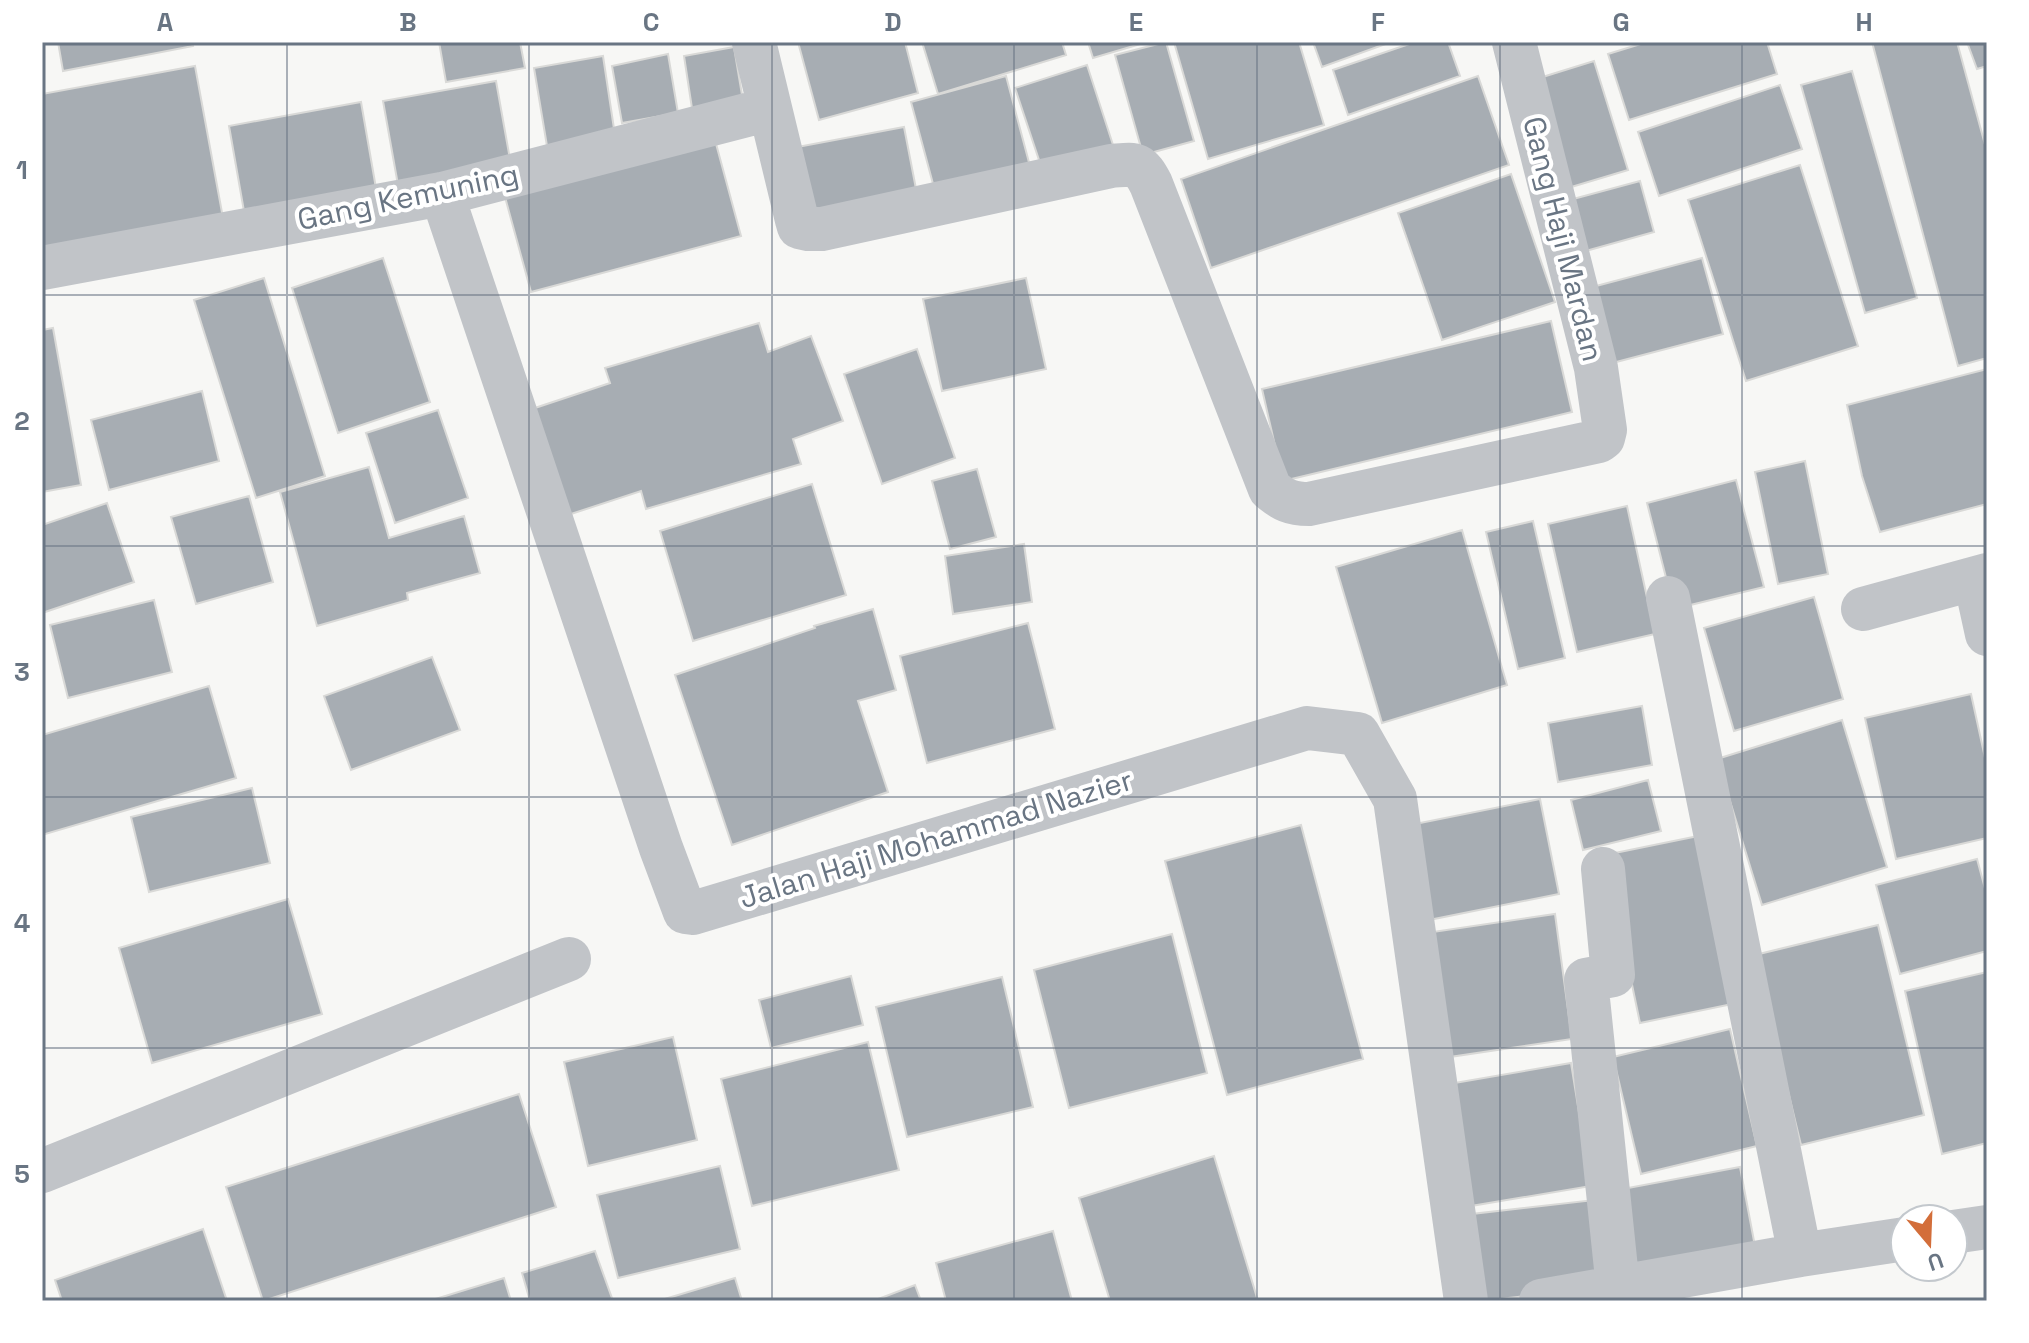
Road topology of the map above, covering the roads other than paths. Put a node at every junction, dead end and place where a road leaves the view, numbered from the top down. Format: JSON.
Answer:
{"nodes":[{"id":1,"x":754,"y":42,"type":"edge"},
{"id":2,"x":1514,"y":42,"type":"edge"},
{"id":3,"x":770,"y":109,"type":"junction"},
{"id":4,"x":442,"y":194,"type":"junction"},
{"id":5,"x":42,"y":268,"type":"edge"},
{"id":6,"x":1981,"y":577,"type":"edge"},
{"id":7,"x":1668,"y":598,"type":"dead end"},
{"id":8,"x":1863,"y":609,"type":"dead end"},
{"id":9,"x":1987,"y":634,"type":"edge"},
{"id":10,"x":1603,"y":869,"type":"dead end"},
{"id":11,"x":569,"y":959,"type":"dead end"},
{"id":12,"x":42,"y":1171,"type":"edge"},
{"id":13,"x":1889,"y":1241,"type":"edge"},
{"id":14,"x":1800,"y":1255,"type":"junction"},
{"id":15,"x":1618,"y":1288,"type":"junction"},
{"id":16,"x":1466,"y":1301,"type":"edge"},
{"id":17,"x":1541,"y":1301,"type":"edge"}],
"edges":[{"from":1,"to":3,"type":"street"},
{"from":2,"to":3,"type":"street","name":"Gang Haji Mardan"},
{"from":3,"to":4,"type":"street","name":"Gang Kemuning"},
{"from":4,"to":5,"type":"street","name":"Gang Kemuning"},
{"from":4,"to":16,"type":"street","name":"Jalan Haji Mohammad Nazier"},
{"from":6,"to":8,"type":"street"},
{"from":6,"to":9,"type":"street"},
{"from":7,"to":14,"type":"street"},
{"from":10,"to":15,"type":"street"},
{"from":11,"to":12,"type":"street"},
{"from":13,"to":14,"type":"street"},
{"from":14,"to":15,"type":"street"},
{"from":15,"to":17,"type":"street"}]}
